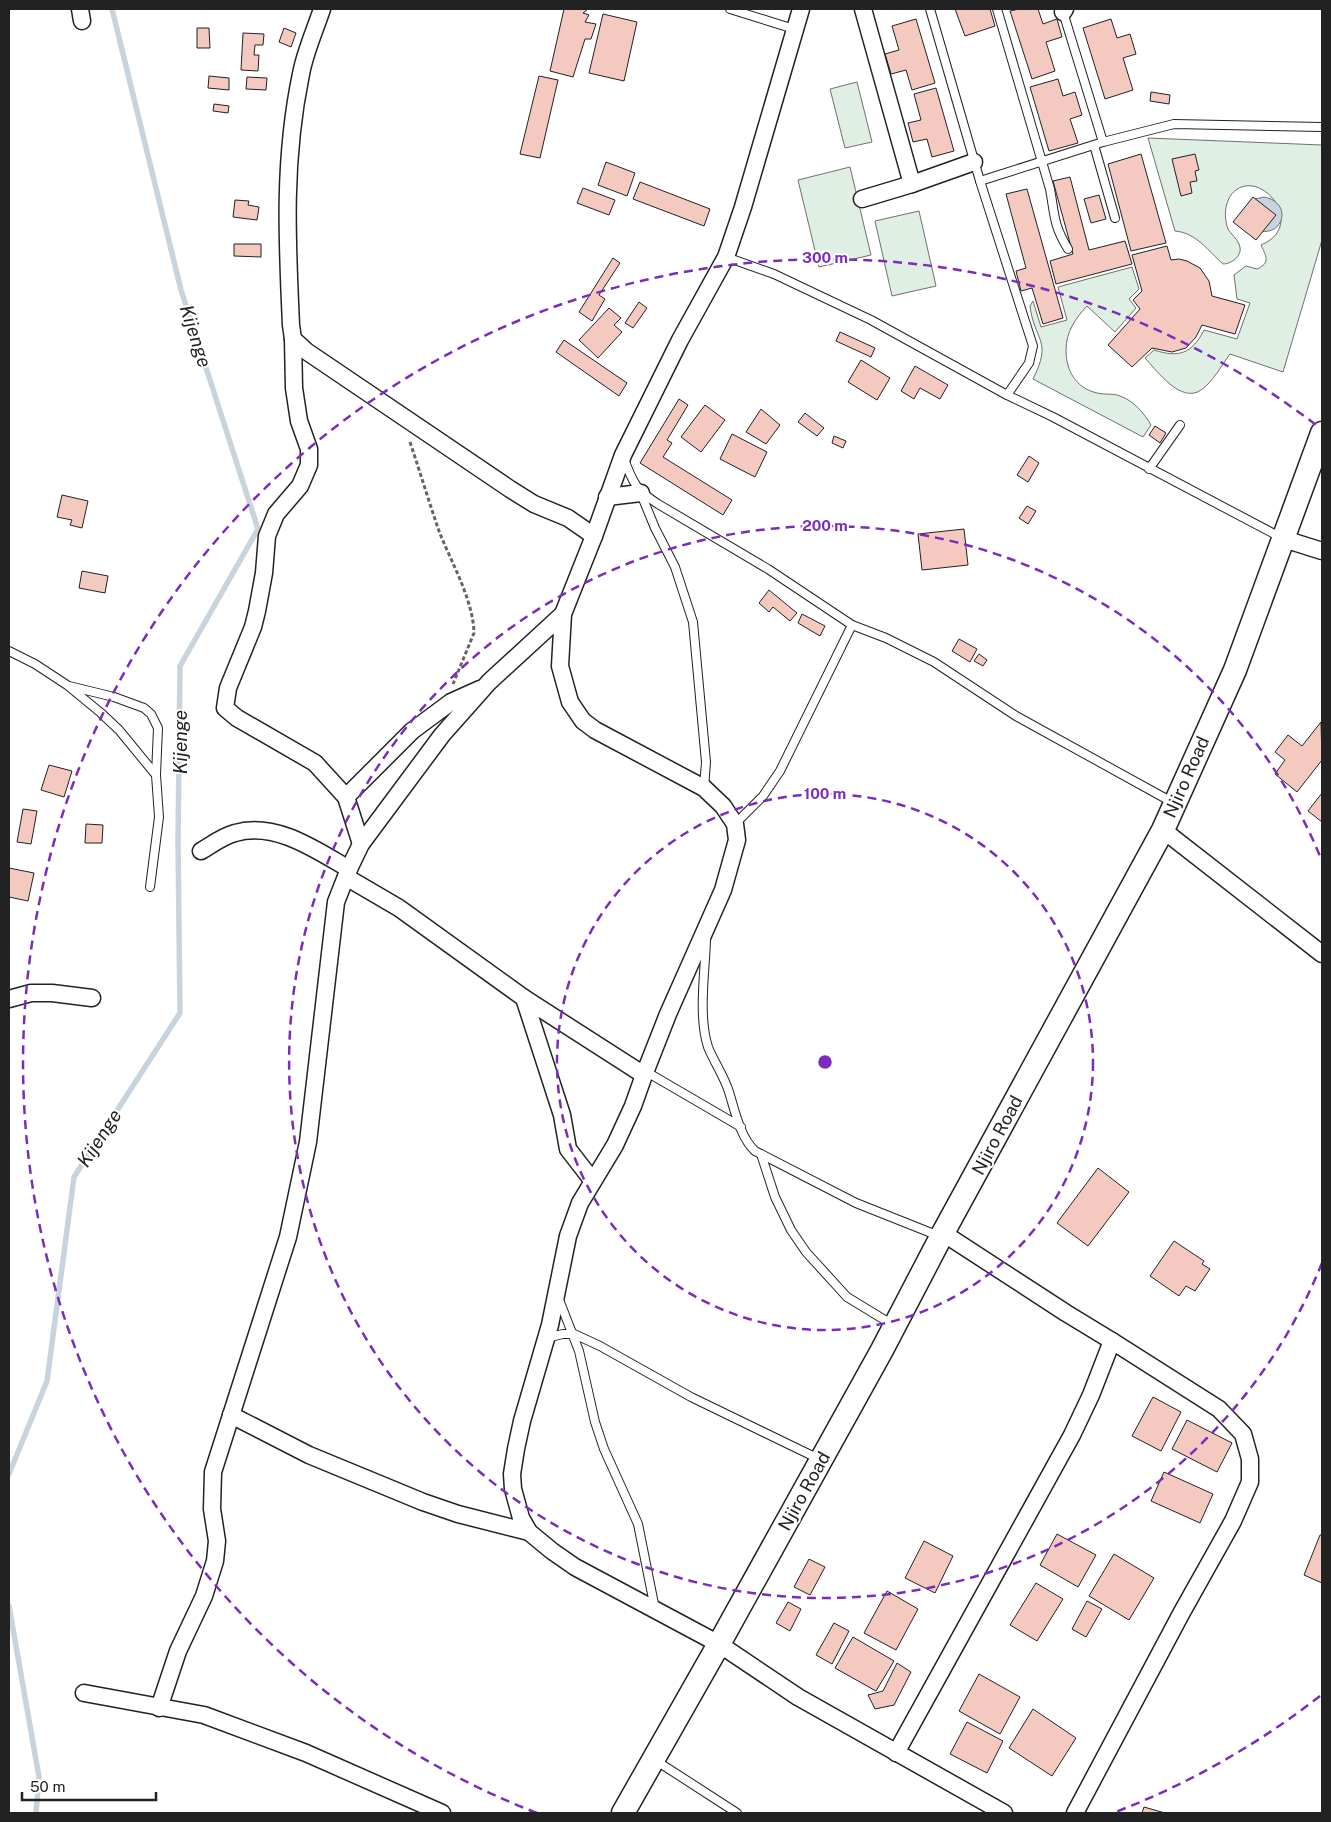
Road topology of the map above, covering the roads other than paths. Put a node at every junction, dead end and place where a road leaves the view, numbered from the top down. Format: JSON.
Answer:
{"nodes":[{"id":1,"x":322,"y":9,"type":"edge"},
{"id":2,"x":730,"y":9,"type":"edge"},
{"id":3,"x":801,"y":9,"type":"edge"},
{"id":4,"x":863,"y":9,"type":"edge"},
{"id":5,"x":930,"y":9,"type":"edge"},
{"id":6,"x":998,"y":9,"type":"edge"},
{"id":7,"x":1064,"y":10,"type":"edge"},
{"id":8,"x":794,"y":29,"type":"junction"},
{"id":9,"x":1322,"y":127,"type":"edge"},
{"id":10,"x":1103,"y":142,"type":"junction"},
{"id":11,"x":1094,"y":145,"type":"junction"},
{"id":12,"x":974,"y":162,"type":"junction"},
{"id":13,"x":1042,"y":162,"type":"junction"},
{"id":14,"x":980,"y":181,"type":"junction"},
{"id":15,"x":912,"y":184,"type":"junction"},
{"id":16,"x":862,"y":199,"type":"dead end"},
{"id":17,"x":1115,"y":218,"type":"dead end"},
{"id":18,"x":1068,"y":249,"type":"dead end"},
{"id":19,"x":726,"y":257,"type":"junction"},
{"id":20,"x":293,"y":339,"type":"junction"},
{"id":21,"x":1007,"y":396,"type":"junction"},
{"id":22,"x":1180,"y":425,"type":"dead end"},
{"id":23,"x":1322,"y":433,"type":"edge"},
{"id":24,"x":622,"y":455,"type":"junction"},
{"id":25,"x":1149,"y":469,"type":"junction"},
{"id":26,"x":641,"y":493,"type":"junction"},
{"id":27,"x":607,"y":497,"type":"junction"},
{"id":28,"x":594,"y":536,"type":"junction"},
{"id":29,"x":1284,"y":539,"type":"junction"},
{"id":30,"x":1322,"y":551,"type":"edge"},
{"id":31,"x":563,"y":614,"type":"junction"},
{"id":32,"x":852,"y":625,"type":"junction"},
{"id":33,"x":9,"y":651,"type":"edge"},
{"id":34,"x":67,"y":685,"type":"junction"},
{"id":35,"x":484,"y":687,"type":"junction"},
{"id":36,"x":156,"y":775,"type":"junction"},
{"id":37,"x":704,"y":788,"type":"junction"},
{"id":38,"x":346,"y":798,"type":"junction"},
{"id":39,"x":1174,"y":803,"type":"junction"},
{"id":40,"x":735,"y":824,"type":"junction"},
{"id":41,"x":1162,"y":830,"type":"junction"},
{"id":42,"x":361,"y":844,"type":"junction"},
{"id":43,"x":200,"y":850,"type":"dead end"},
{"id":44,"x":347,"y":873,"type":"junction"},
{"id":45,"x":150,"y":887,"type":"dead end"},
{"id":46,"x":706,"y":927,"type":"junction"},
{"id":47,"x":1322,"y":954,"type":"edge"},
{"id":48,"x":92,"y":998,"type":"dead end"},
{"id":49,"x":524,"y":998,"type":"junction"},
{"id":50,"x":9,"y":999,"type":"edge"},
{"id":51,"x":644,"y":1073,"type":"junction"},
{"id":52,"x":740,"y":1127,"type":"junction"},
{"id":53,"x":761,"y":1154,"type":"junction"},
{"id":54,"x":592,"y":1180,"type":"junction"},
{"id":55,"x":942,"y":1235,"type":"junction"},
{"id":56,"x":557,"y":1293,"type":"junction"},
{"id":57,"x":894,"y":1326,"type":"junction"},
{"id":58,"x":574,"y":1334,"type":"junction"},
{"id":59,"x":545,"y":1338,"type":"junction"},
{"id":60,"x":1112,"y":1341,"type":"junction"},
{"id":61,"x":231,"y":1416,"type":"junction"},
{"id":62,"x":821,"y":1460,"type":"junction"},
{"id":63,"x":529,"y":1532,"type":"junction"},
{"id":64,"x":655,"y":1608,"type":"junction"},
{"id":65,"x":719,"y":1644,"type":"junction"},
{"id":66,"x":84,"y":1693,"type":"dead end"},
{"id":67,"x":159,"y":1708,"type":"junction"},
{"id":68,"x":896,"y":1753,"type":"junction"},
{"id":69,"x":654,"y":1759,"type":"junction"},
{"id":70,"x":442,"y":1813,"type":"edge"},
{"id":71,"x":622,"y":1813,"type":"edge"},
{"id":72,"x":737,"y":1813,"type":"edge"},
{"id":73,"x":1004,"y":1813,"type":"edge"},
{"id":74,"x":1075,"y":1813,"type":"edge"}],
"edges":[{"from":1,"to":20,"type":"street"},
{"from":2,"to":8,"type":"lane"},
{"from":3,"to":8,"type":"street"},
{"from":4,"to":15,"type":"street"},
{"from":5,"to":12,"type":"lane"},
{"from":6,"to":13,"type":"lane"},
{"from":7,"to":10,"type":"lane"},
{"from":8,"to":19,"type":"street"},
{"from":9,"to":10,"type":"lane"},
{"from":10,"to":11,"type":"lane"},
{"from":11,"to":13,"type":"lane"},
{"from":11,"to":17,"type":"lane"},
{"from":12,"to":14,"type":"lane"},
{"from":12,"to":15,"type":"street"},
{"from":13,"to":14,"type":"lane"},
{"from":13,"to":18,"type":"lane"},
{"from":14,"to":21,"type":"lane"},
{"from":15,"to":16,"type":"street"},
{"from":19,"to":21,"type":"lane"},
{"from":19,"to":24,"type":"street"},
{"from":20,"to":28,"type":"street"},
{"from":20,"to":38,"type":"street"},
{"from":21,"to":25,"type":"lane"},
{"from":22,"to":25,"type":"lane"},
{"from":23,"to":29,"type":"street","name":"Njiro Road"},
{"from":24,"to":26,"type":"lane"},
{"from":24,"to":27,"type":"street"},
{"from":25,"to":29,"type":"lane"},
{"from":26,"to":27,"type":"street"},
{"from":26,"to":32,"type":"lane"},
{"from":26,"to":37,"type":"lane"},
{"from":27,"to":28,"type":"street"},
{"from":28,"to":31,"type":"street"},
{"from":29,"to":30,"type":"street"},
{"from":29,"to":39,"type":"street","name":"Njiro Road"},
{"from":31,"to":35,"type":"street"},
{"from":31,"to":37,"type":"street"},
{"from":32,"to":39,"type":"lane"},
{"from":32,"to":40,"type":"lane"},
{"from":33,"to":34,"type":"lane"},
{"from":34,"to":36,"type":"lane"},
{"from":34,"to":36,"type":"lane"},
{"from":35,"to":38,"type":"street"},
{"from":35,"to":42,"type":"street"},
{"from":36,"to":45,"type":"lane"},
{"from":37,"to":40,"type":"street"},
{"from":38,"to":42,"type":"street"},
{"from":39,"to":41,"type":"street","name":"Njiro Road"},
{"from":40,"to":46,"type":"street"},
{"from":41,"to":47,"type":"street"},
{"from":41,"to":55,"type":"street","name":"Njiro Road"},
{"from":42,"to":44,"type":"street"},
{"from":43,"to":44,"type":"street"},
{"from":44,"to":49,"type":"street"},
{"from":44,"to":61,"type":"street"},
{"from":46,"to":51,"type":"street"},
{"from":46,"to":52,"type":"lane"},
{"from":48,"to":50,"type":"street"},
{"from":49,"to":51,"type":"street"},
{"from":49,"to":54,"type":"street"},
{"from":51,"to":52,"type":"lane"},
{"from":51,"to":54,"type":"street"},
{"from":52,"to":53,"type":"lane"},
{"from":53,"to":55,"type":"lane"},
{"from":53,"to":57,"type":"lane"},
{"from":54,"to":56,"type":"street"},
{"from":55,"to":57,"type":"street","name":"Njiro Road"},
{"from":55,"to":60,"type":"street"},
{"from":56,"to":58,"type":"lane"},
{"from":56,"to":59,"type":"street"},
{"from":57,"to":62,"type":"street","name":"Njiro Road"},
{"from":58,"to":59,"type":"lane"},
{"from":58,"to":62,"type":"lane"},
{"from":58,"to":64,"type":"lane"},
{"from":59,"to":63,"type":"street"},
{"from":60,"to":68,"type":"street"},
{"from":60,"to":74,"type":"street"},
{"from":61,"to":63,"type":"street"},
{"from":61,"to":67,"type":"street"},
{"from":62,"to":65,"type":"street","name":"Njiro Road"},
{"from":63,"to":64,"type":"street"},
{"from":64,"to":65,"type":"street"},
{"from":65,"to":68,"type":"street"},
{"from":65,"to":69,"type":"street","name":"Njiro Road"},
{"from":66,"to":67,"type":"street"},
{"from":67,"to":70,"type":"street"},
{"from":68,"to":73,"type":"street"},
{"from":69,"to":71,"type":"street","name":"Njiro Road"},
{"from":69,"to":72,"type":"lane"}]}
